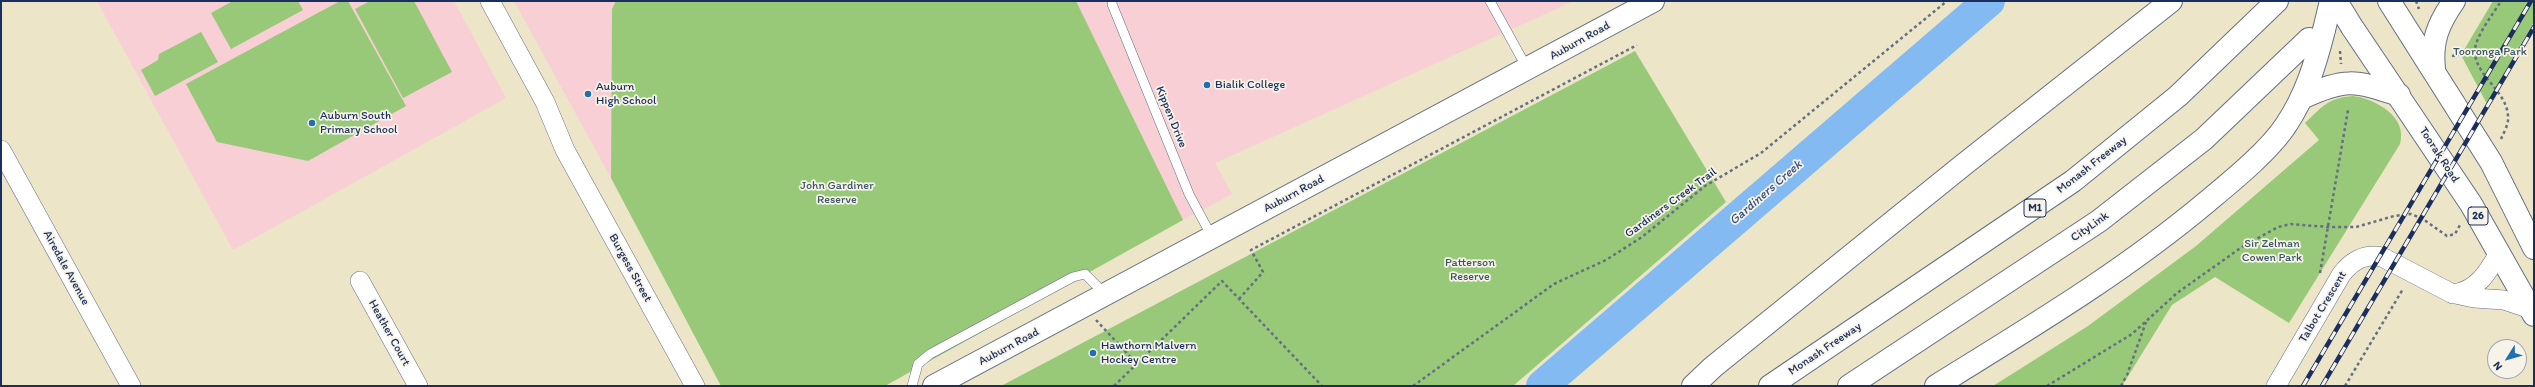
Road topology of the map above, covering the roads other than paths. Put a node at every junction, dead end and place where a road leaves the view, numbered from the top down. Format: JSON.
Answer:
{"nodes":[{"id":1,"x":477,"y":1,"type":"edge"},
{"id":2,"x":490,"y":1,"type":"edge"},
{"id":3,"x":1490,"y":1,"type":"edge"},
{"id":4,"x":1653,"y":1,"type":"edge"},
{"id":5,"x":2171,"y":1,"type":"edge"},
{"id":6,"x":2277,"y":1,"type":"edge"},
{"id":7,"x":2331,"y":1,"type":"edge"},
{"id":8,"x":2336,"y":1,"type":"edge"},
{"id":9,"x":2389,"y":1,"type":"edge"},
{"id":10,"x":2454,"y":1,"type":"edge"},
{"id":11,"x":1112,"y":4,"type":"dead end"},
{"id":12,"x":2309,"y":39,"type":"dead end"},
{"id":13,"x":1528,"y":69,"type":"junction"},
{"id":14,"x":2434,"y":69,"type":"junction"},
{"id":15,"x":2399,"y":95,"type":"junction"},
{"id":16,"x":2302,"y":98,"type":"junction"},
{"id":17,"x":1,"y":150,"type":"edge"},
{"id":18,"x":565,"y":150,"type":"junction"},
{"id":19,"x":2529,"y":226,"type":"edge"},
{"id":20,"x":1212,"y":238,"type":"junction"},
{"id":21,"x":2534,"y":248,"type":"edge"},
{"id":22,"x":2499,"y":253,"type":"junction"},
{"id":23,"x":360,"y":281,"type":"dead end"},
{"id":24,"x":2453,"y":294,"type":"junction"},
{"id":25,"x":1106,"y":295,"type":"junction"},
{"id":26,"x":2532,"y":312,"type":"edge"},
{"id":27,"x":131,"y":386,"type":"edge"},
{"id":28,"x":418,"y":386,"type":"edge"},
{"id":29,"x":696,"y":386,"type":"edge"},
{"id":30,"x":912,"y":386,"type":"edge"},
{"id":31,"x":934,"y":386,"type":"edge"},
{"id":32,"x":1693,"y":386,"type":"edge"},
{"id":33,"x":1770,"y":386,"type":"edge"},
{"id":34,"x":1849,"y":386,"type":"edge"},
{"id":35,"x":1936,"y":386,"type":"edge"},
{"id":36,"x":2276,"y":386,"type":"edge"}],
"edges":[{"from":1,"to":18,"type":"street","name":"Burgess Street"},
{"from":2,"to":18,"type":"street","name":"Burgess Street"},
{"from":3,"to":13,"type":"lane"},
{"from":4,"to":13,"type":"main road","name":"Auburn Road"},
{"from":5,"to":32,"type":"main road"},
{"from":6,"to":33,"type":"main road","name":"Monash Freeway","number":"M1"},
{"from":7,"to":16,"type":"main road","bridge":true},
{"from":8,"to":15,"type":"main road","name":"Toorak Road","number":"26","bridge":true},
{"from":9,"to":14,"type":"main road"},
{"from":10,"to":14,"type":"main road"},
{"from":11,"to":20,"type":"lane","name":"Kippen Drive"},
{"from":12,"to":34,"type":"main road","name":"CityLink"},
{"from":13,"to":20,"type":"main road","name":"Auburn Road"},
{"from":14,"to":19,"type":"main road"},
{"from":15,"to":16,"type":"main road"},
{"from":15,"to":22,"type":"main road","name":"Toorak Road","number":"26"},
{"from":16,"to":35,"type":"main road"},
{"from":17,"to":27,"type":"street","name":"Airedale Avenue"},
{"from":18,"to":29,"type":"street","name":"Burgess Street"},
{"from":19,"to":21,"type":"main road"},
{"from":20,"to":25,"type":"main road","name":"Auburn Road"},
{"from":22,"to":24,"type":"street"},
{"from":22,"to":26,"type":"main road","name":"Toorak Road","number":"26"},
{"from":23,"to":28,"type":"street","name":"Heather Court"},
{"from":24,"to":26,"type":"street","name":"Talbot Crescent"},
{"from":24,"to":36,"type":"street","name":"Talbot Crescent"},
{"from":25,"to":30,"type":"lane"},
{"from":25,"to":31,"type":"main road","name":"Auburn Road"}]}
